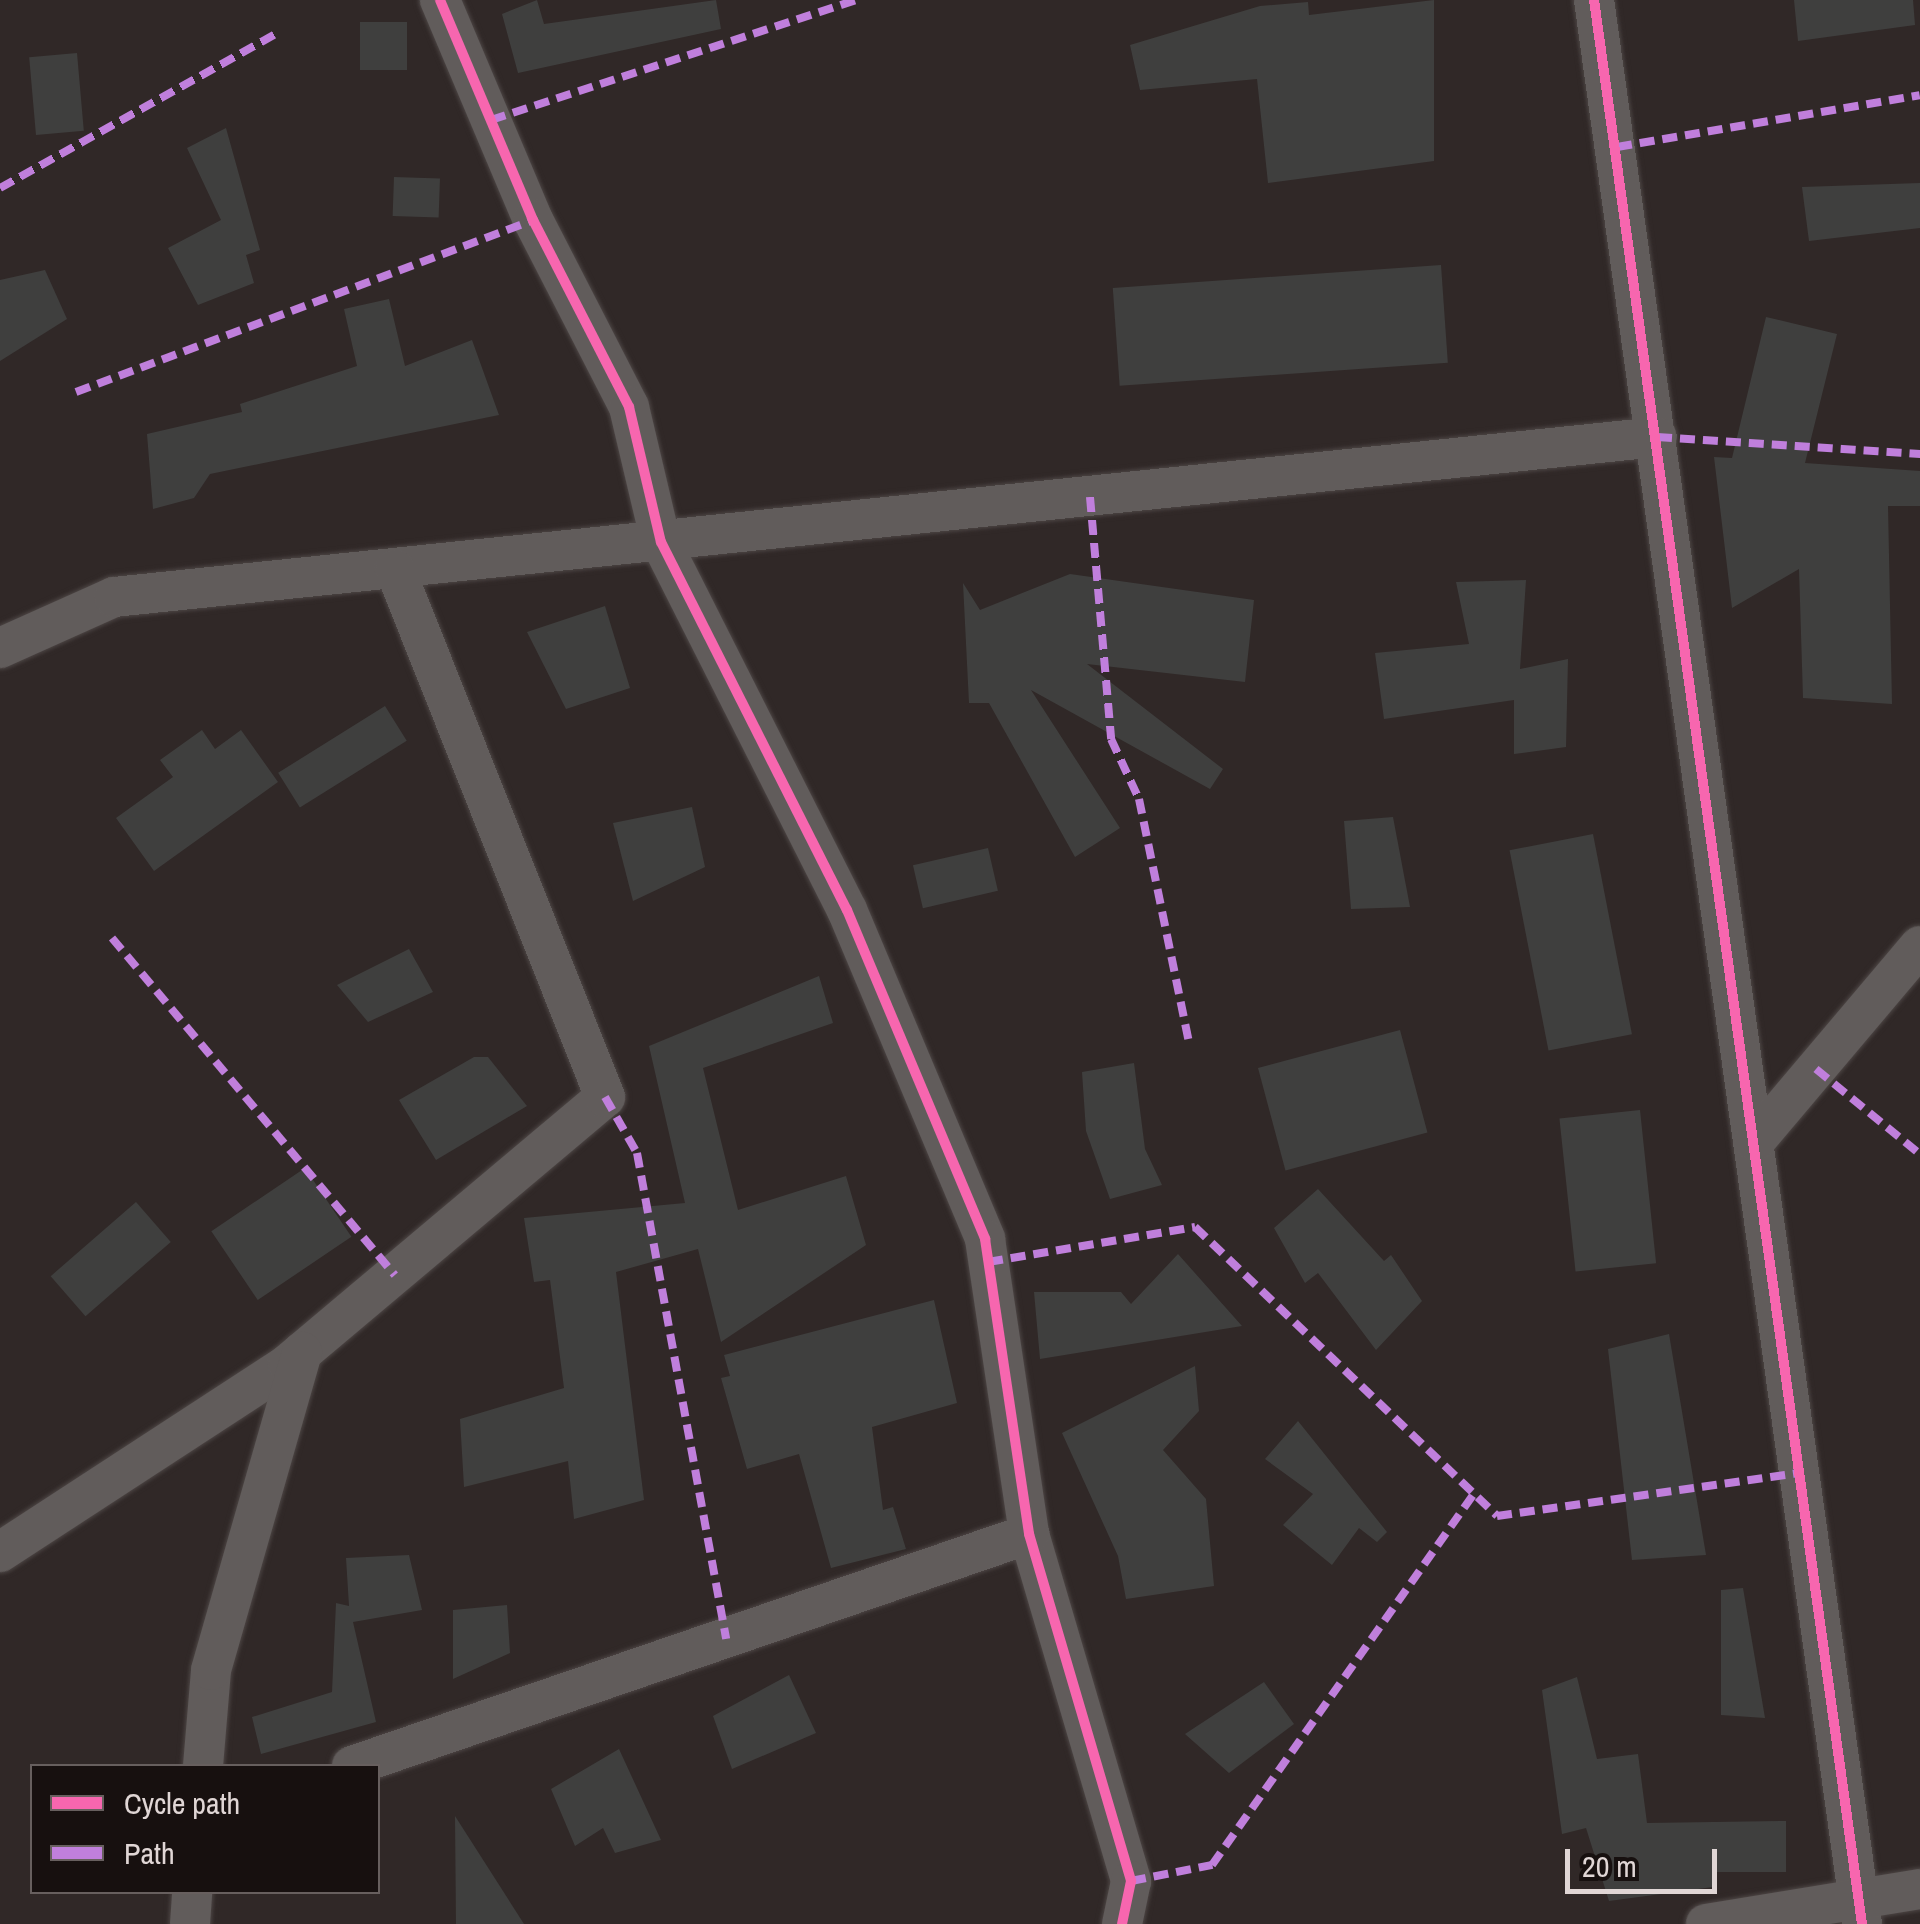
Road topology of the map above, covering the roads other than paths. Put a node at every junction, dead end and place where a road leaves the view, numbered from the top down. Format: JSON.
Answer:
{"nodes":[{"id":1,"x":440,"y":0,"type":"edge"},
{"id":2,"x":1594,"y":0,"type":"edge"},
{"id":3,"x":1657,"y":437,"type":"junction"},
{"id":4,"x":661,"y":542,"type":"junction"},
{"id":5,"x":395,"y":570,"type":"junction"},
{"id":6,"x":0,"y":648,"type":"edge"},
{"id":7,"x":1920,"y":946,"type":"edge"},
{"id":8,"x":1754,"y":1141,"type":"junction"},
{"id":9,"x":302,"y":1352,"type":"junction"},
{"id":10,"x":1029,"y":1534,"type":"junction"},
{"id":11,"x":0,"y":1552,"type":"edge"},
{"id":12,"x":203,"y":1764,"type":"edge"},
{"id":13,"x":358,"y":1764,"type":"edge"},
{"id":14,"x":1920,"y":1889,"type":"edge"},
{"id":15,"x":192,"y":1894,"type":"edge"},
{"id":16,"x":1860,"y":1909,"type":"edge"},
{"id":17,"x":190,"y":1924,"type":"edge"},
{"id":18,"x":1122,"y":1924,"type":"edge"},
{"id":19,"x":1706,"y":1924,"type":"edge"}],
"edges":[{"from":1,"to":4,"type":"street"},
{"from":2,"to":3,"type":"street"},
{"from":3,"to":4,"type":"street"},
{"from":3,"to":8,"type":"street"},
{"from":4,"to":5,"type":"street"},
{"from":4,"to":10,"type":"street"},
{"from":5,"to":6,"type":"street"},
{"from":5,"to":9,"type":"street"},
{"from":7,"to":8,"type":"street"},
{"from":8,"to":16,"type":"street"},
{"from":9,"to":11,"type":"street"},
{"from":9,"to":12,"type":"street"},
{"from":10,"to":13,"type":"street"},
{"from":10,"to":18,"type":"street"},
{"from":14,"to":16,"type":"street"},
{"from":15,"to":17,"type":"street"},
{"from":16,"to":19,"type":"street"}]}
